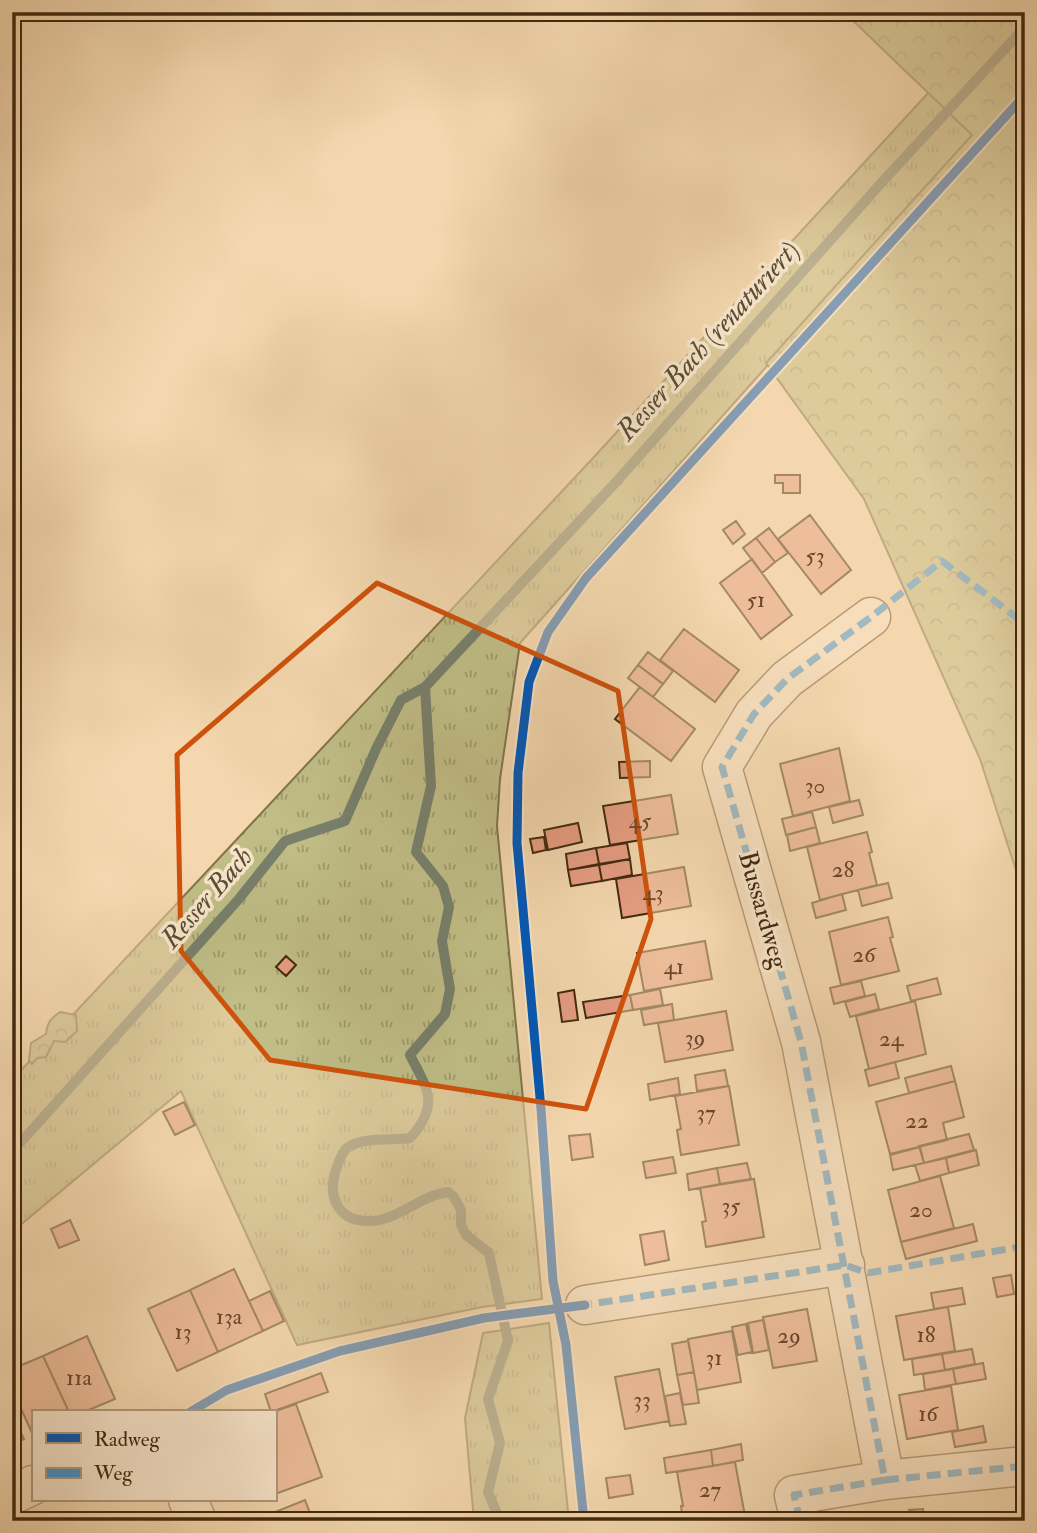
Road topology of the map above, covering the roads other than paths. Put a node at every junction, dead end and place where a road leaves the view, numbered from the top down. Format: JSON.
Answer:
{"nodes":[{"id":1,"x":872,"y":617,"type":"dead end"},
{"id":2,"x":845,"y":1265,"type":"junction"},
{"id":3,"x":585,"y":1305,"type":"dead end"},
{"id":4,"x":1025,"y":1466,"type":"edge"},
{"id":5,"x":885,"y":1480,"type":"junction"},
{"id":6,"x":32,"y":1485,"type":"edge"},
{"id":7,"x":12,"y":1495,"type":"edge"},
{"id":8,"x":189,"y":1502,"type":"edge"},
{"id":9,"x":197,"y":1521,"type":"edge"},
{"id":10,"x":800,"y":1521,"type":"edge"}],
"edges":[{"from":1,"to":2,"type":"street","name":"Bussardweg"},
{"from":2,"to":3,"type":"street"},
{"from":2,"to":5,"type":"street","name":"Bussardweg"},
{"from":4,"to":5,"type":"street"},
{"from":5,"to":10,"type":"street"},
{"from":6,"to":7,"type":"street"},
{"from":8,"to":9,"type":"street"}]}
